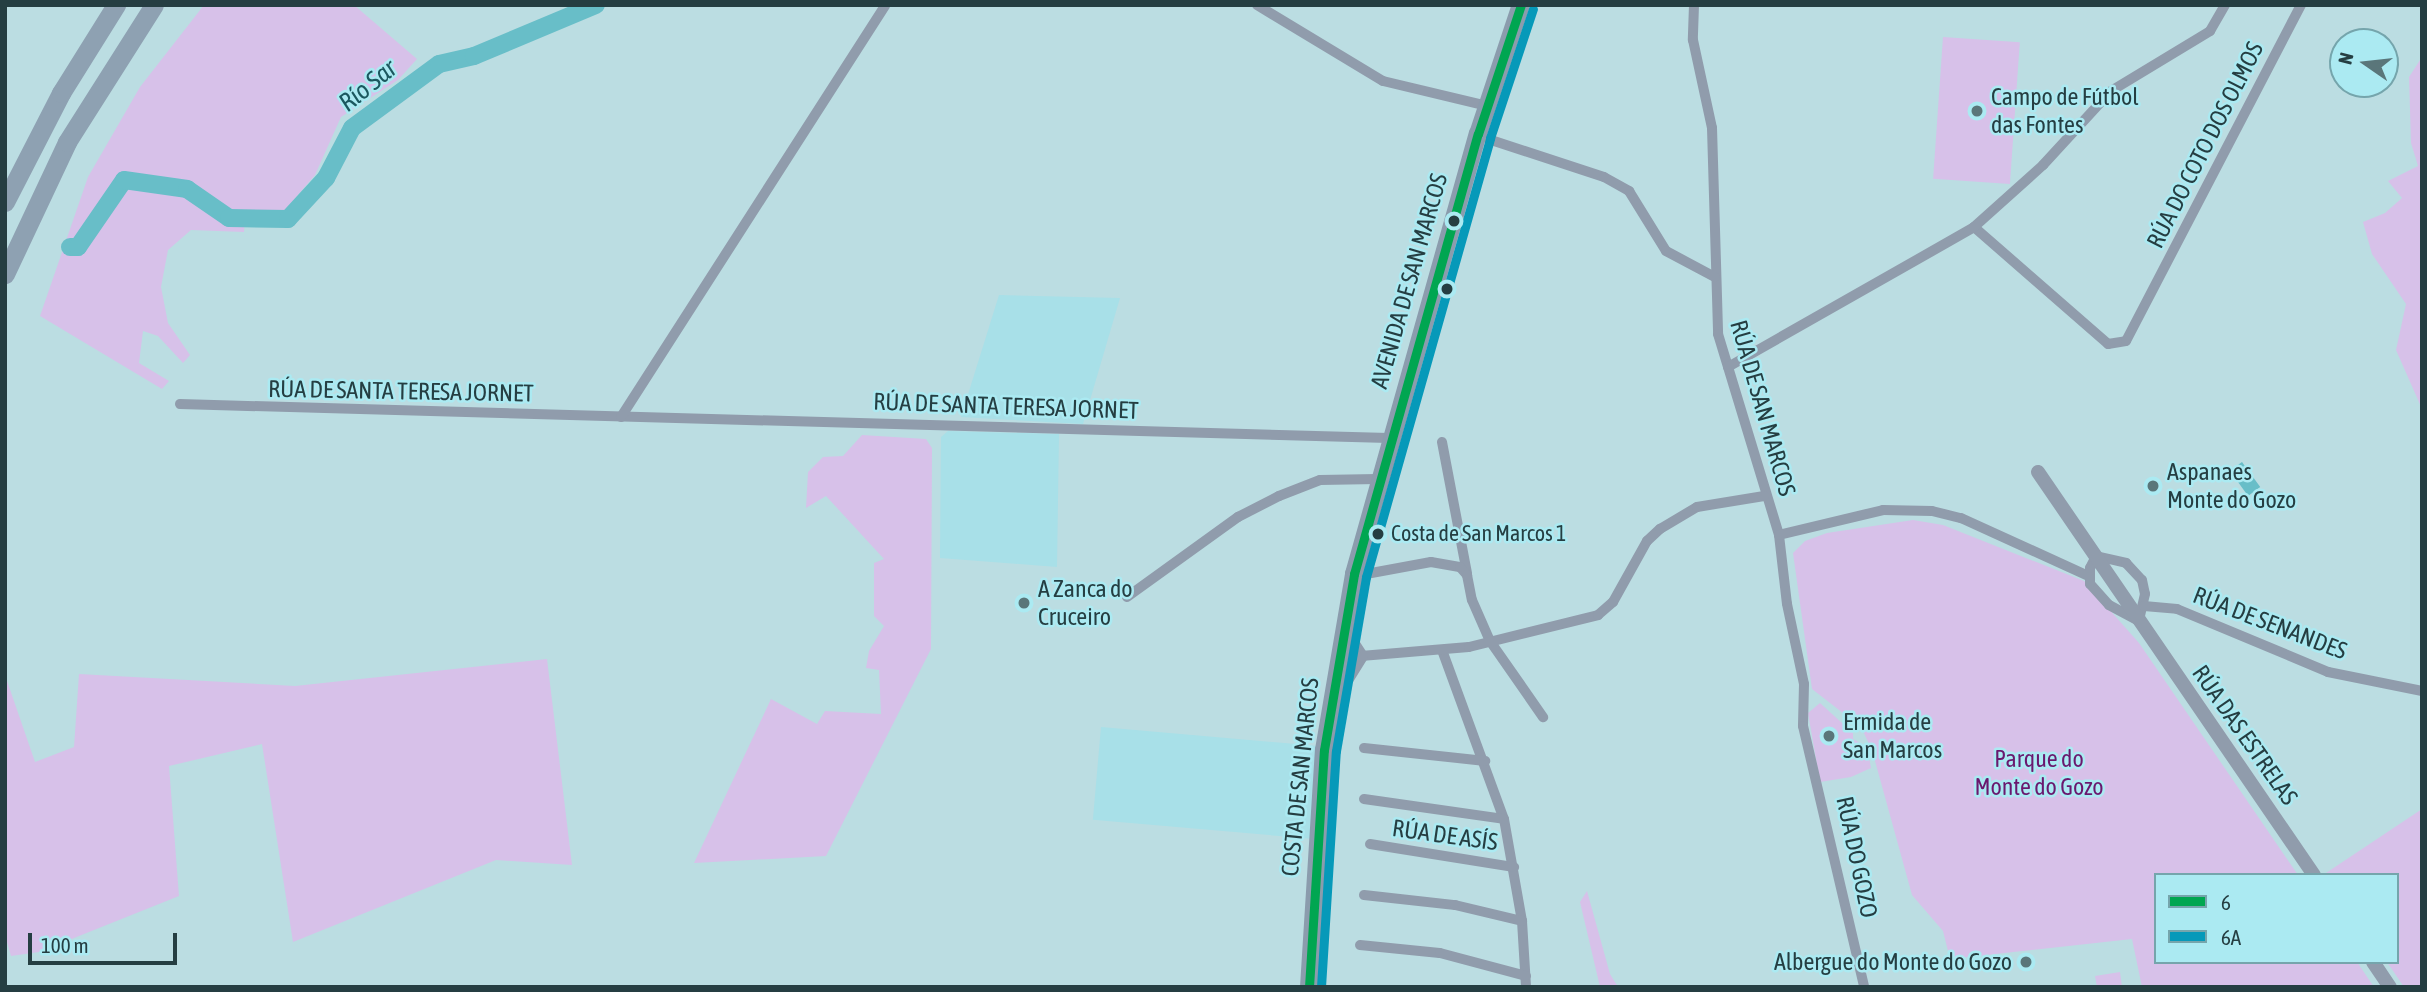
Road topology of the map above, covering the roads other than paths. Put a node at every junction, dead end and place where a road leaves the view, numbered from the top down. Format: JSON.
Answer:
{"nodes":[{"id":1,"x":117,"y":5,"type":"edge"},
{"id":2,"x":155,"y":5,"type":"edge"},
{"id":3,"x":885,"y":5,"type":"edge"},
{"id":4,"x":1257,"y":5,"type":"edge"},
{"id":5,"x":1522,"y":5,"type":"edge"},
{"id":6,"x":1694,"y":5,"type":"edge"},
{"id":7,"x":2225,"y":5,"type":"edge"},
{"id":8,"x":2301,"y":5,"type":"edge"},
{"id":9,"x":1502,"y":86,"type":"junction"},
{"id":10,"x":1487,"y":106,"type":"junction"},
{"id":11,"x":1488,"y":139,"type":"junction"},
{"id":12,"x":5,"y":202,"type":"edge"},
{"id":13,"x":1974,"y":227,"type":"junction"},
{"id":14,"x":5,"y":274,"type":"edge"},
{"id":15,"x":1715,"y":278,"type":"junction"},
{"id":16,"x":1428,"y":338,"type":"junction"},
{"id":17,"x":1728,"y":366,"type":"junction"},
{"id":18,"x":180,"y":404,"type":"dead end"},
{"id":19,"x":621,"y":417,"type":"junction"},
{"id":20,"x":1389,"y":438,"type":"junction"},
{"id":21,"x":1442,"y":442,"type":"dead end"},
{"id":22,"x":2038,"y":472,"type":"dead end"},
{"id":23,"x":1377,"y":479,"type":"junction"},
{"id":24,"x":1764,"y":496,"type":"junction"},
{"id":25,"x":1379,"y":515,"type":"junction"},
{"id":26,"x":1779,"y":536,"type":"junction"},
{"id":27,"x":2096,"y":556,"type":"junction"},
{"id":28,"x":1467,"y":575,"type":"junction"},
{"id":29,"x":2088,"y":576,"type":"junction"},
{"id":30,"x":1357,"y":578,"type":"junction"},
{"id":31,"x":1127,"y":597,"type":"dead end"},
{"id":32,"x":2144,"y":606,"type":"junction"},
{"id":33,"x":2139,"y":621,"type":"junction"},
{"id":34,"x":1490,"y":641,"type":"junction"},
{"id":35,"x":1442,"y":650,"type":"junction"},
{"id":36,"x":1355,"y":651,"type":"junction"},
{"id":37,"x":2422,"y":691,"type":"edge"},
{"id":38,"x":1804,"y":695,"type":"joint"},
{"id":39,"x":1543,"y":717,"type":"dead end"},
{"id":40,"x":1328,"y":721,"type":"junction"},
{"id":41,"x":1364,"y":748,"type":"dead end"},
{"id":42,"x":1485,"y":761,"type":"junction"},
{"id":43,"x":1364,"y":799,"type":"dead end"},
{"id":44,"x":1504,"y":818,"type":"junction"},
{"id":45,"x":1370,"y":844,"type":"dead end"},
{"id":46,"x":1514,"y":867,"type":"junction"},
{"id":47,"x":2313,"y":873,"type":"edge"},
{"id":48,"x":1364,"y":895,"type":"dead end"},
{"id":49,"x":1522,"y":921,"type":"junction"},
{"id":50,"x":1360,"y":945,"type":"dead end"},
{"id":51,"x":2374,"y":964,"type":"edge"},
{"id":52,"x":1526,"y":981,"type":"edge"},
{"id":53,"x":1314,"y":986,"type":"edge"},
{"id":54,"x":1864,"y":987,"type":"edge"},
{"id":55,"x":2390,"y":987,"type":"edge"}],
"edges":[{"from":1,"to":12,"type":"highway"},
{"from":2,"to":14,"type":"highway"},
{"from":3,"to":19,"type":"street"},
{"from":4,"to":10,"type":"street"},
{"from":5,"to":9,"type":"main road","name":"AVENIDA DE SAN MARCOS"},
{"from":5,"to":10,"type":"main road","name":"AVENIDA DE SAN MARCOS"},
{"from":6,"to":15,"type":"street","name":"RÚA DE SAN MARCOS"},
{"from":7,"to":13,"type":"street","name":"RÚA DO COTO DOS OLMOS"},
{"from":8,"to":13,"type":"street","name":"RÚA DO COTO DOS OLMOS"},
{"from":9,"to":10,"type":"main road"},
{"from":9,"to":11,"type":"main road","name":"AVENIDA DE SAN MARCOS"},
{"from":10,"to":11,"type":"main road"},
{"from":10,"to":20,"type":"main road","name":"AVENIDA DE SAN MARCOS"},
{"from":11,"to":15,"type":"street"},
{"from":11,"to":16,"type":"main road","name":"AVENIDA DE SAN MARCOS"},
{"from":13,"to":17,"type":"street","name":"RÚA DO COTO DOS OLMOS"},
{"from":15,"to":17,"type":"street","name":"RÚA DE SAN MARCOS"},
{"from":16,"to":20,"type":"main road"},
{"from":16,"to":25,"type":"main road","name":"AVENIDA DE SAN MARCOS"},
{"from":17,"to":24,"type":"street","name":"RÚA DE SAN MARCOS"},
{"from":18,"to":19,"type":"street","name":"RÚA DE SANTA TERESA JORNET"},
{"from":19,"to":20,"type":"street","name":"RÚA DE SANTA TERESA JORNET"},
{"from":20,"to":23,"type":"main road","name":"AVENIDA DE SAN MARCOS"},
{"from":20,"to":25,"type":"main road"},
{"from":21,"to":28,"type":"street"},
{"from":22,"to":27,"type":"street","name":"RÚA DAS ESTRELAS"},
{"from":23,"to":30,"type":"main road","name":"AVENIDA DE SAN MARCOS"},
{"from":23,"to":31,"type":"street"},
{"from":24,"to":26,"type":"street","name":"RÚA DE SAN MARCOS"},
{"from":24,"to":34,"type":"street"},
{"from":25,"to":30,"type":"main road","name":"AVENIDA DE SAN MARCOS"},
{"from":26,"to":29,"type":"street"},
{"from":26,"to":38,"type":"street","name":"RÚA DE SAN MARCOS"},
{"from":27,"to":29,"type":"street"},
{"from":27,"to":32,"type":"street"},
{"from":27,"to":33,"type":"street","name":"RÚA DAS ESTRELAS"},
{"from":28,"to":30,"type":"street"},
{"from":28,"to":34,"type":"street"},
{"from":29,"to":33,"type":"street","name":"RÚA DAS ESTRELAS"},
{"from":30,"to":36,"type":"main road"},
{"from":30,"to":40,"type":"main road","name":"COSTA DE SAN MARCOS"},
{"from":32,"to":33,"type":"street"},
{"from":32,"to":37,"type":"street","name":"RÚA DE SENANDES"},
{"from":33,"to":47,"type":"street","name":"RÚA DAS ESTRELAS"},
{"from":34,"to":35,"type":"street"},
{"from":34,"to":39,"type":"street"},
{"from":35,"to":36,"type":"street"},
{"from":35,"to":42,"type":"street"},
{"from":36,"to":40,"type":"main road"},
{"from":36,"to":53,"type":"main road","name":"COSTA DE SAN MARCOS"},
{"from":38,"to":54,"type":"street","name":"RÚA DO GOZO"},
{"from":40,"to":53,"type":"main road","name":"COSTA DE SAN MARCOS"},
{"from":41,"to":42,"type":"street"},
{"from":42,"to":44,"type":"street"},
{"from":43,"to":44,"type":"street"},
{"from":44,"to":46,"type":"street"},
{"from":45,"to":46,"type":"street","name":"RÚA DE ASÍS"},
{"from":46,"to":49,"type":"street"},
{"from":48,"to":49,"type":"street"},
{"from":49,"to":52,"type":"street"},
{"from":50,"to":52,"type":"street"},
{"from":51,"to":55,"type":"street"}]}
